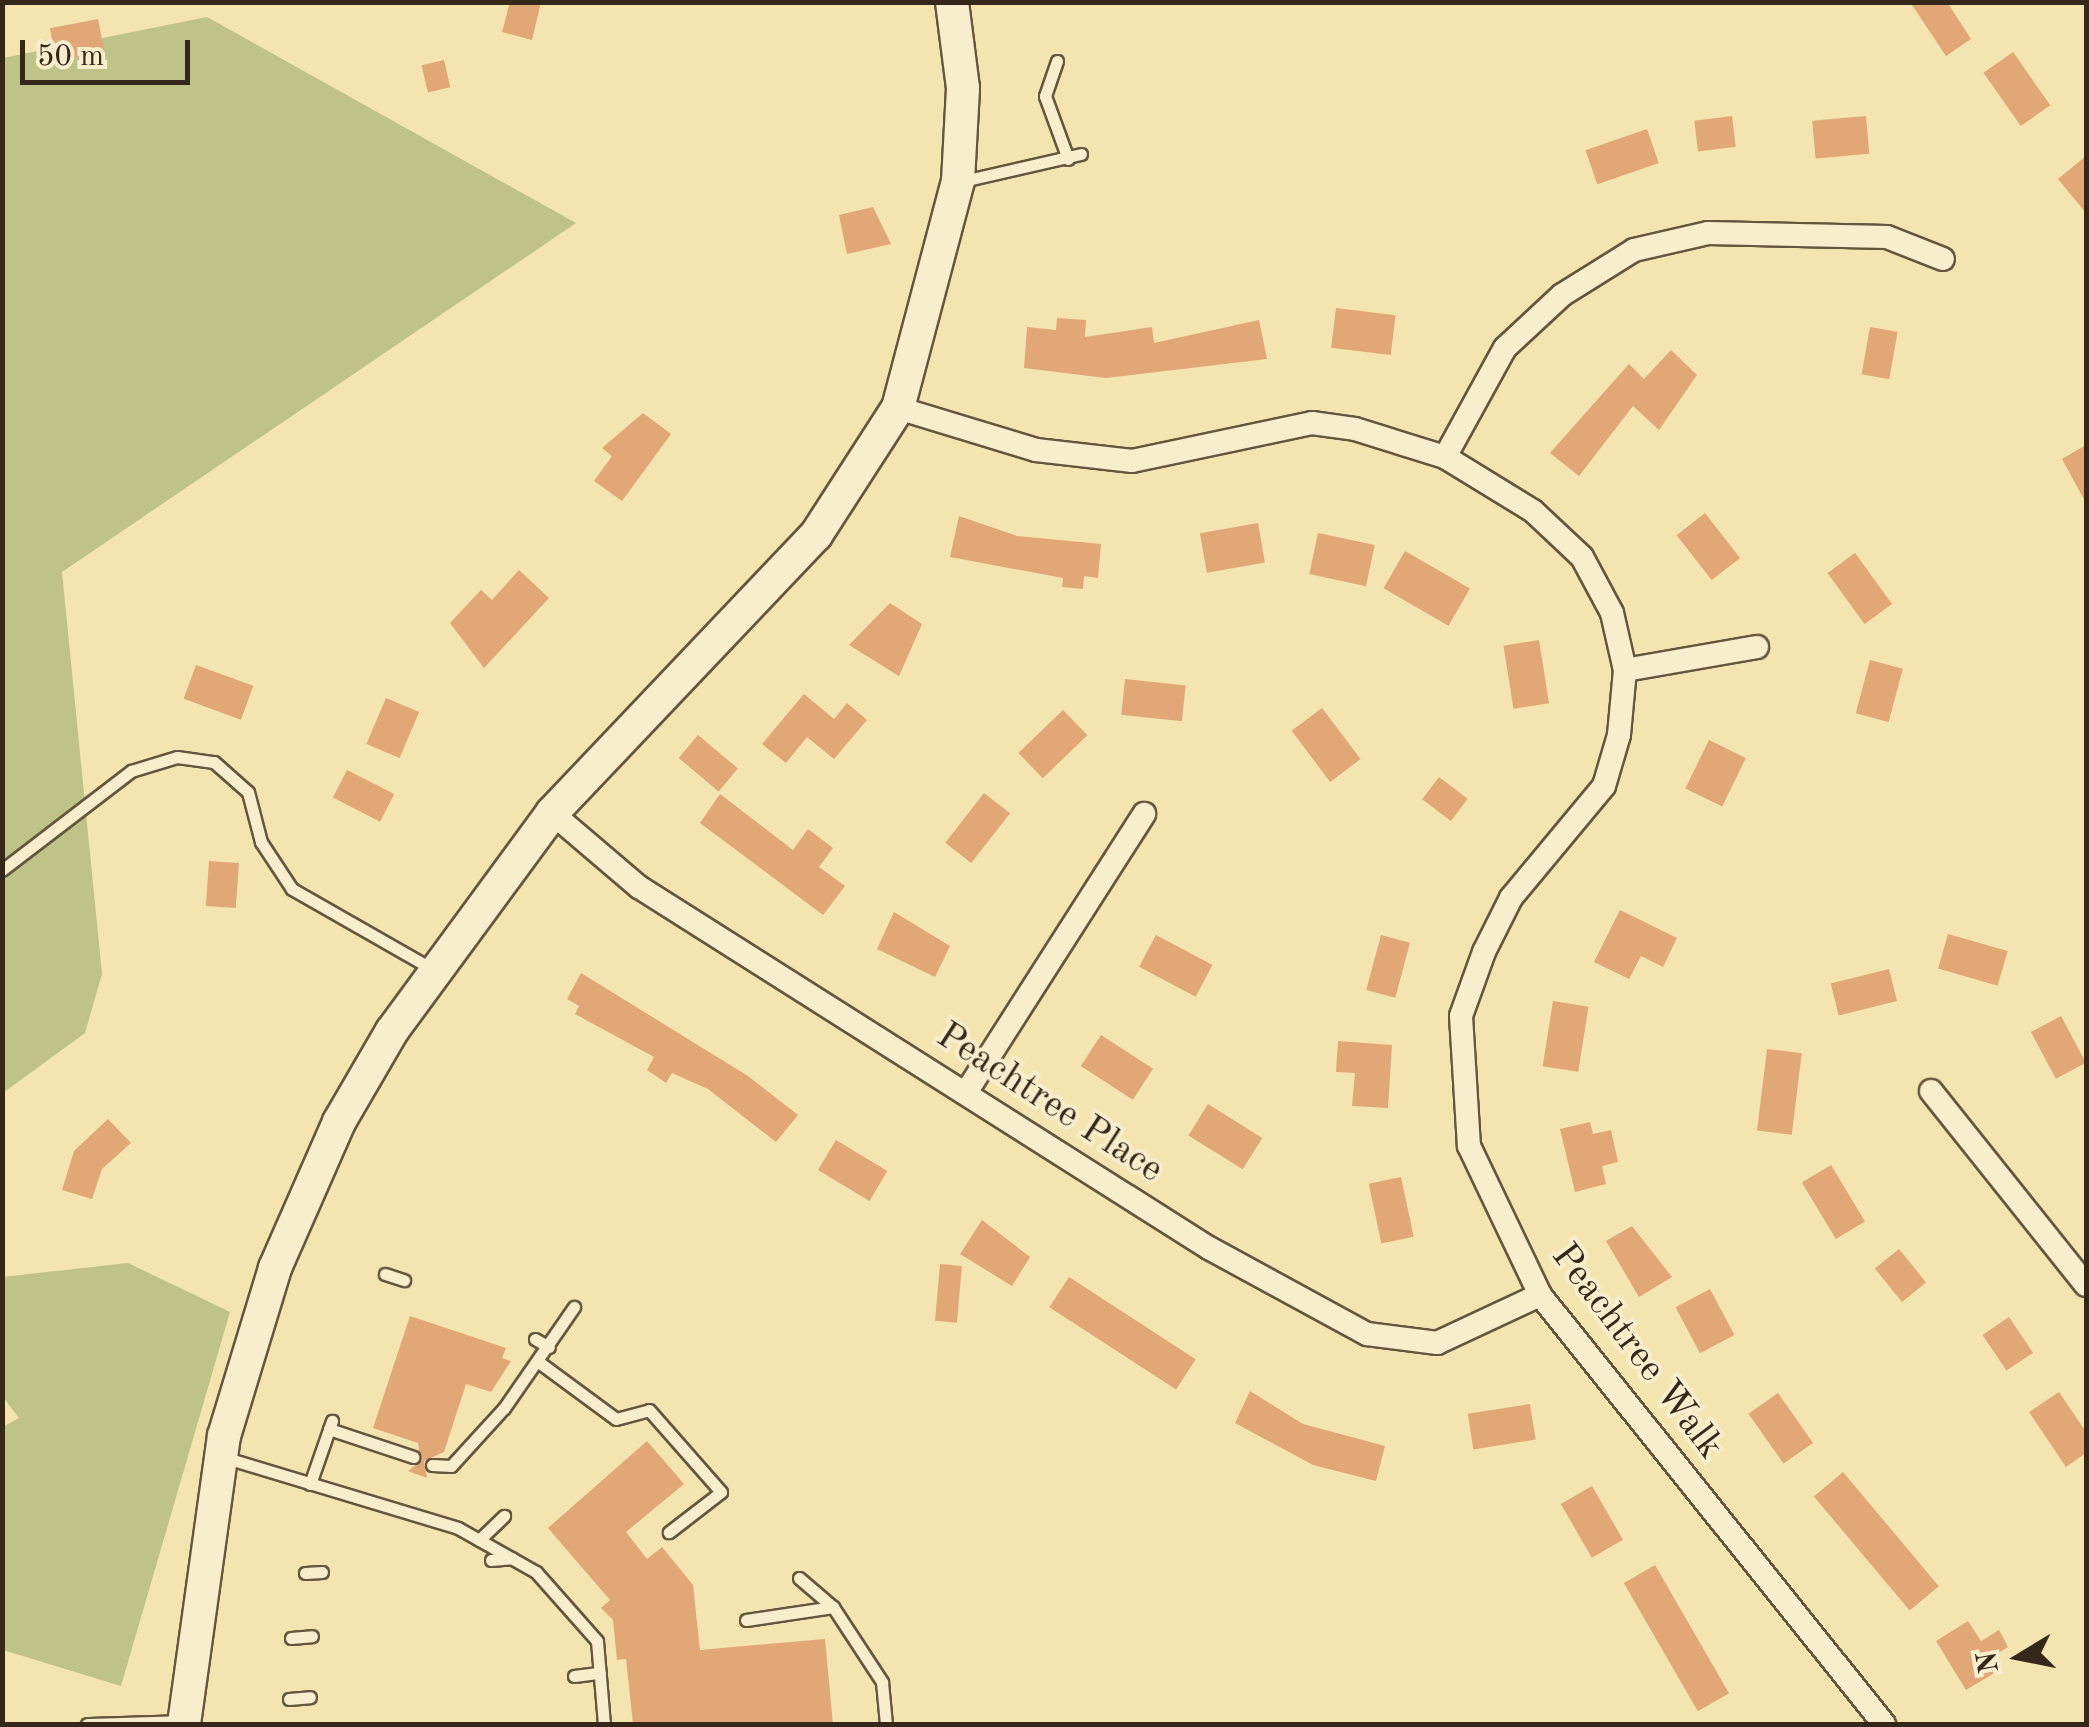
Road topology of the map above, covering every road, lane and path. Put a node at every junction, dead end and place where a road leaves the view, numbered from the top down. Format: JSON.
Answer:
{"nodes":[{"id":1,"x":952,"y":2,"type":"edge"},
{"id":2,"x":1057,"y":61,"type":"dead end"},
{"id":3,"x":1081,"y":154,"type":"dead end"},
{"id":4,"x":1068,"y":159,"type":"junction"},
{"id":5,"x":958,"y":181,"type":"junction"},
{"id":6,"x":1943,"y":259,"type":"dead end"},
{"id":7,"x":898,"y":408,"type":"junction"},
{"id":8,"x":1446,"y":457,"type":"junction"},
{"id":9,"x":1758,"y":646,"type":"dead end"},
{"id":10,"x":1625,"y":670,"type":"junction"},
{"id":11,"x":552,"y":814,"type":"junction"},
{"id":12,"x":1144,"y":814,"type":"dead end"},
{"id":13,"x":2,"y":870,"type":"edge"},
{"id":14,"x":434,"y":970,"type":"junction"},
{"id":15,"x":967,"y":1091,"type":"junction"},
{"id":16,"x":1931,"y":1092,"type":"dead end"},
{"id":17,"x":385,"y":1274,"type":"dead end"},
{"id":18,"x":404,"y":1280,"type":"dead end"},
{"id":19,"x":2086,"y":1285,"type":"edge"},
{"id":20,"x":1540,"y":1294,"type":"junction"},
{"id":21,"x":574,"y":1307,"type":"dead end"},
{"id":22,"x":535,"y":1339,"type":"dead end"},
{"id":23,"x":549,"y":1347,"type":"junction"},
{"id":24,"x":540,"y":1363,"type":"junction"},
{"id":25,"x":220,"y":1456,"type":"junction"},
{"id":26,"x":413,"y":1457,"type":"dead end"},
{"id":27,"x":432,"y":1465,"type":"dead end"},
{"id":28,"x":310,"y":1484,"type":"junction"},
{"id":29,"x":504,"y":1516,"type":"dead end"},
{"id":30,"x":670,"y":1532,"type":"dead end"},
{"id":31,"x":479,"y":1540,"type":"junction"},
{"id":32,"x":512,"y":1558,"type":"junction"},
{"id":33,"x":491,"y":1560,"type":"dead end"},
{"id":34,"x":322,"y":1572,"type":"dead end"},
{"id":35,"x":305,"y":1573,"type":"dead end"},
{"id":36,"x":799,"y":1578,"type":"dead end"},
{"id":37,"x":832,"y":1608,"type":"junction"},
{"id":38,"x":572,"y":1612,"type":"junction"},
{"id":39,"x":552,"y":1614,"type":"dead end"},
{"id":40,"x":746,"y":1620,"type":"dead end"},
{"id":41,"x":312,"y":1636,"type":"dead end"},
{"id":42,"x":291,"y":1638,"type":"dead end"},
{"id":43,"x":600,"y":1674,"type":"junction"},
{"id":44,"x":574,"y":1676,"type":"dead end"},
{"id":45,"x":310,"y":1698,"type":"dead end"},
{"id":46,"x":288,"y":1699,"type":"dead end"},
{"id":47,"x":184,"y":1723,"type":"edge"},
{"id":48,"x":87,"y":1724,"type":"edge"},
{"id":49,"x":604,"y":1724,"type":"edge"},
{"id":50,"x":886,"y":1724,"type":"edge"},
{"id":51,"x":1884,"y":1724,"type":"edge"}],
"edges":[{"from":1,"to":5,"type":"main road"},
{"from":2,"to":4,"type":"lane"},
{"from":3,"to":4,"type":"lane"},
{"from":4,"to":5,"type":"lane"},
{"from":5,"to":7,"type":"main road"},
{"from":6,"to":8,"type":"street"},
{"from":7,"to":8,"type":"street","name":"Peachtree Walk"},
{"from":7,"to":11,"type":"main road"},
{"from":8,"to":10,"type":"street","name":"Peachtree Walk"},
{"from":9,"to":10,"type":"street"},
{"from":10,"to":20,"type":"street","name":"Peachtree Walk"},
{"from":11,"to":14,"type":"main road"},
{"from":11,"to":15,"type":"street","name":"Peachtree Place"},
{"from":12,"to":15,"type":"street"},
{"from":13,"to":14,"type":"lane"},
{"from":14,"to":25,"type":"main road"},
{"from":15,"to":20,"type":"street","name":"Peachtree Place"},
{"from":16,"to":19,"type":"street"},
{"from":17,"to":18,"type":"lane"},
{"from":20,"to":51,"type":"street","name":"Peachtree Walk"},
{"from":21,"to":23,"type":"lane"},
{"from":22,"to":23,"type":"lane"},
{"from":23,"to":24,"type":"lane"},
{"from":24,"to":27,"type":"lane"},
{"from":24,"to":30,"type":"lane"},
{"from":25,"to":28,"type":"lane"},
{"from":25,"to":47,"type":"main road"},
{"from":26,"to":28,"type":"lane"},
{"from":28,"to":31,"type":"lane"},
{"from":29,"to":31,"type":"lane"},
{"from":31,"to":32,"type":"lane"},
{"from":32,"to":33,"type":"lane"},
{"from":32,"to":38,"type":"lane"},
{"from":34,"to":35,"type":"lane"},
{"from":36,"to":37,"type":"lane"},
{"from":37,"to":40,"type":"lane"},
{"from":37,"to":50,"type":"lane"},
{"from":38,"to":39,"type":"lane"},
{"from":38,"to":43,"type":"lane"},
{"from":41,"to":42,"type":"lane"},
{"from":43,"to":44,"type":"lane"},
{"from":43,"to":49,"type":"lane"},
{"from":45,"to":46,"type":"lane"},
{"from":47,"to":48,"type":"lane"}]}
